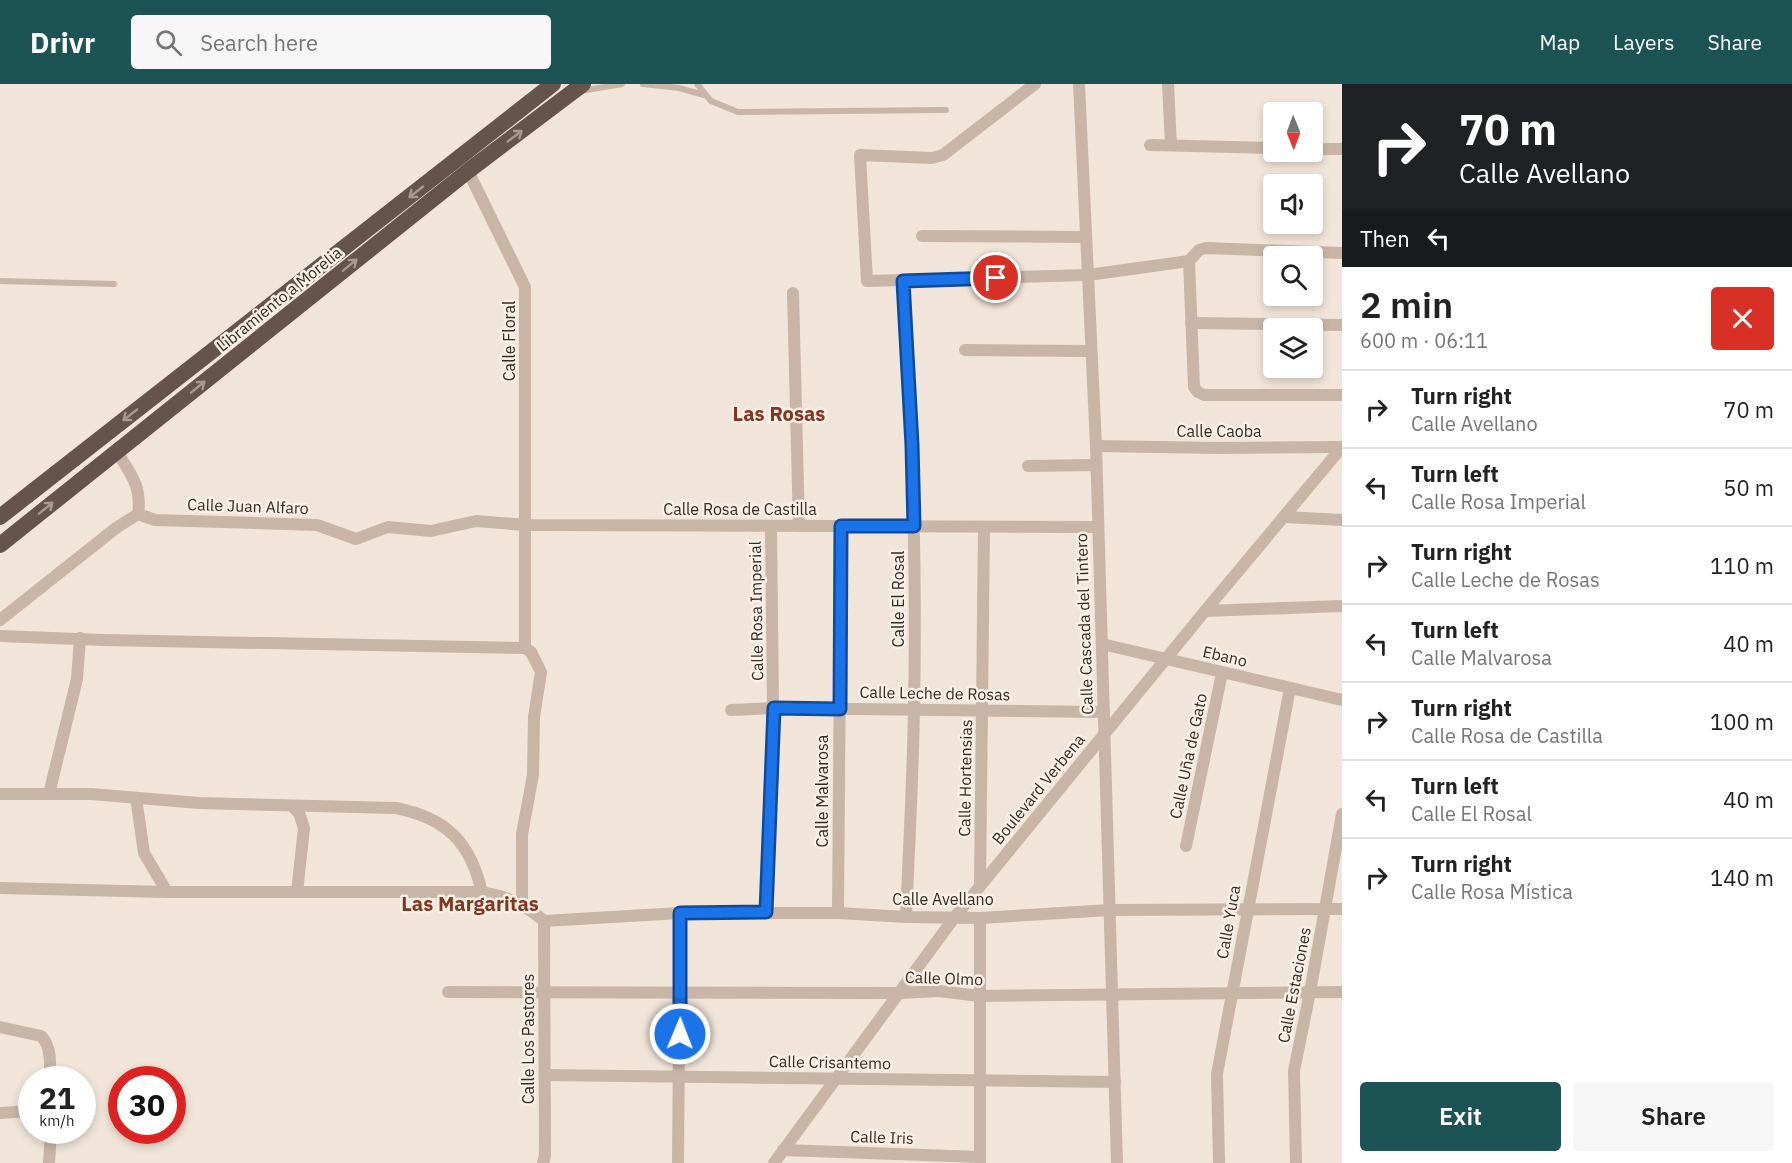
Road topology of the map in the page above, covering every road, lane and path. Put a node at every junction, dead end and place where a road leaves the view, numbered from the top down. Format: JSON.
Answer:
{"nodes":[{"id":1,"x":553,"y":84,"type":"edge"},
{"id":2,"x":622,"y":84,"type":"edge"},
{"id":3,"x":643,"y":84,"type":"edge"},
{"id":4,"x":697,"y":84,"type":"edge"},
{"id":5,"x":1035,"y":84,"type":"edge"},
{"id":6,"x":1079,"y":84,"type":"edge"},
{"id":7,"x":1168,"y":84,"type":"edge"},
{"id":8,"x":578,"y":88,"type":"edge"},
{"id":9,"x":705,"y":95,"type":"junction"},
{"id":10,"x":946,"y":110,"type":"dead end"},
{"id":11,"x":1150,"y":145,"type":"dead end"},
{"id":12,"x":1170,"y":145,"type":"junction"},
{"id":13,"x":1263,"y":148,"type":"edge"},
{"id":14,"x":1323,"y":149,"type":"edge"},
{"id":15,"x":1342,"y":149,"type":"edge"},
{"id":16,"x":468,"y":171,"type":"junction"},
{"id":17,"x":922,"y":236,"type":"dead end"},
{"id":18,"x":1086,"y":237,"type":"junction"},
{"id":19,"x":1342,"y":253,"type":"edge"},
{"id":20,"x":1190,"y":261,"type":"junction"},
{"id":21,"x":1088,"y":275,"type":"junction"},
{"id":22,"x":0,"y":281,"type":"edge"},
{"id":23,"x":903,"y":281,"type":"junction"},
{"id":24,"x":114,"y":284,"type":"dead end"},
{"id":25,"x":793,"y":293,"type":"dead end"},
{"id":26,"x":1191,"y":323,"type":"junction"},
{"id":27,"x":1342,"y":325,"type":"edge"},
{"id":28,"x":965,"y":350,"type":"dead end"},
{"id":29,"x":1091,"y":351,"type":"junction"},
{"id":30,"x":1342,"y":395,"type":"edge"},
{"id":31,"x":1096,"y":446,"type":"junction"},
{"id":32,"x":1342,"y":447,"type":"edge"},
{"id":33,"x":117,"y":452,"type":"junction"},
{"id":34,"x":1096,"y":465,"type":"junction"},
{"id":35,"x":1028,"y":466,"type":"dead end"},
{"id":36,"x":138,"y":514,"type":"junction"},
{"id":37,"x":0,"y":517,"type":"edge"},
{"id":38,"x":1285,"y":518,"type":"junction"},
{"id":39,"x":1342,"y":520,"type":"edge"},
{"id":40,"x":525,"y":525,"type":"junction"},
{"id":41,"x":771,"y":526,"type":"junction"},
{"id":42,"x":799,"y":526,"type":"junction"},
{"id":43,"x":841,"y":526,"type":"junction"},
{"id":44,"x":914,"y":526,"type":"junction"},
{"id":45,"x":984,"y":527,"type":"junction"},
{"id":46,"x":1098,"y":528,"type":"junction"},
{"id":47,"x":0,"y":545,"type":"edge"},
{"id":48,"x":1342,"y":606,"type":"edge"},
{"id":49,"x":1205,"y":611,"type":"junction"},
{"id":50,"x":0,"y":620,"type":"edge"},
{"id":51,"x":0,"y":636,"type":"edge"},
{"id":52,"x":80,"y":638,"type":"junction"},
{"id":53,"x":1102,"y":644,"type":"junction"},
{"id":54,"x":525,"y":648,"type":"junction"},
{"id":55,"x":1166,"y":659,"type":"junction"},
{"id":56,"x":1222,"y":673,"type":"junction"},
{"id":57,"x":1290,"y":688,"type":"junction"},
{"id":58,"x":1342,"y":700,"type":"edge"},
{"id":59,"x":774,"y":708,"type":"junction"},
{"id":60,"x":840,"y":709,"type":"junction"},
{"id":61,"x":731,"y":710,"type":"dead end"},
{"id":62,"x":914,"y":710,"type":"junction"},
{"id":63,"x":982,"y":710,"type":"junction"},
{"id":64,"x":1104,"y":712,"type":"junction"},
{"id":65,"x":1104,"y":735,"type":"junction"},
{"id":66,"x":0,"y":794,"type":"edge"},
{"id":67,"x":49,"y":794,"type":"junction"},
{"id":68,"x":136,"y":798,"type":"junction"},
{"id":69,"x":292,"y":806,"type":"junction"},
{"id":70,"x":1342,"y":814,"type":"edge"},
{"id":71,"x":1186,"y":846,"type":"dead end"},
{"id":72,"x":980,"y":886,"type":"junction"},
{"id":73,"x":0,"y":888,"type":"edge"},
{"id":74,"x":167,"y":892,"type":"junction"},
{"id":75,"x":297,"y":892,"type":"junction"},
{"id":76,"x":482,"y":892,"type":"junction"},
{"id":77,"x":522,"y":904,"type":"junction"},
{"id":78,"x":1247,"y":909,"type":"junction"},
{"id":79,"x":1325,"y":909,"type":"junction"},
{"id":80,"x":1342,"y":909,"type":"edge"},
{"id":81,"x":1110,"y":910,"type":"junction"},
{"id":82,"x":766,"y":912,"type":"junction"},
{"id":83,"x":680,"y":913,"type":"junction"},
{"id":84,"x":838,"y":913,"type":"junction"},
{"id":85,"x":906,"y":917,"type":"junction"},
{"id":86,"x":954,"y":918,"type":"junction"},
{"id":87,"x":980,"y":918,"type":"junction"},
{"id":88,"x":544,"y":921,"type":"junction"},
{"id":89,"x":448,"y":992,"type":"dead end"},
{"id":90,"x":544,"y":992,"type":"junction"},
{"id":91,"x":680,"y":992,"type":"junction"},
{"id":92,"x":1310,"y":992,"type":"junction"},
{"id":93,"x":1342,"y":992,"type":"edge"},
{"id":94,"x":900,"y":993,"type":"junction"},
{"id":95,"x":1232,"y":993,"type":"junction"},
{"id":96,"x":1112,"y":994,"type":"junction"},
{"id":97,"x":979,"y":996,"type":"junction"},
{"id":98,"x":0,"y":1027,"type":"edge"},
{"id":99,"x":49,"y":1066,"type":"edge"},
{"id":100,"x":545,"y":1076,"type":"junction"},
{"id":101,"x":679,"y":1077,"type":"junction"},
{"id":102,"x":836,"y":1079,"type":"junction"},
{"id":103,"x":980,"y":1080,"type":"junction"},
{"id":104,"x":1115,"y":1082,"type":"junction"},
{"id":105,"x":18,"y":1112,"type":"edge"},
{"id":106,"x":0,"y":1113,"type":"edge"},
{"id":107,"x":50,"y":1144,"type":"edge"},
{"id":108,"x":783,"y":1150,"type":"junction"},
{"id":109,"x":544,"y":1160,"type":"edge"},
{"id":110,"x":980,"y":1160,"type":"edge"},
{"id":111,"x":49,"y":1163,"type":"edge"},
{"id":112,"x":678,"y":1163,"type":"edge"},
{"id":113,"x":774,"y":1163,"type":"edge"},
{"id":114,"x":1117,"y":1163,"type":"edge"},
{"id":115,"x":1219,"y":1163,"type":"edge"},
{"id":116,"x":1296,"y":1163,"type":"edge"}],
"edges":[{"from":1,"to":37,"type":"highway","name":"Libramiento a Morelia","one_way":true},
{"from":2,"to":8,"type":"lane"},
{"from":3,"to":9,"type":"lane"},
{"from":4,"to":9,"type":"lane"},
{"from":5,"to":23,"type":"street"},
{"from":6,"to":18,"type":"street","name":"Calle Cascada del Tintero"},
{"from":7,"to":12,"type":"street"},
{"from":16,"to":8,"type":"highway","name":"Libramiento a Morelia","one_way":true},
{"from":9,"to":10,"type":"lane"},
{"from":11,"to":12,"type":"street"},
{"from":12,"to":13,"type":"street"},
{"from":14,"to":15,"type":"street"},
{"from":33,"to":16,"type":"highway","name":"Libramiento a Morelia","one_way":true},
{"from":16,"to":40,"type":"street","name":"Calle Floral"},
{"from":17,"to":18,"type":"street"},
{"from":18,"to":21,"type":"street","name":"Calle Cascada del Tintero"},
{"from":19,"to":20,"type":"street"},
{"from":20,"to":21,"type":"street"},
{"from":20,"to":26,"type":"street"},
{"from":21,"to":23,"type":"street"},
{"from":21,"to":29,"type":"street","name":"Calle Cascada del Tintero"},
{"from":22,"to":24,"type":"lane"},
{"from":23,"to":44,"type":"street","name":"Calle El Rosal"},
{"from":25,"to":42,"type":"street"},
{"from":26,"to":27,"type":"street"},
{"from":26,"to":30,"type":"street"},
{"from":28,"to":29,"type":"street"},
{"from":29,"to":31,"type":"street","name":"Calle Cascada del Tintero"},
{"from":31,"to":32,"type":"street","name":"Calle Caoba"},
{"from":31,"to":34,"type":"street","name":"Calle Cascada del Tintero"},
{"from":32,"to":38,"type":"street","name":"Boulevard Verbena"},
{"from":33,"to":36,"type":"street"},
{"from":47,"to":33,"type":"highway","name":"Libramiento a Morelia","one_way":true},
{"from":34,"to":35,"type":"street"},
{"from":34,"to":46,"type":"street","name":"Calle Cascada del Tintero"},
{"from":36,"to":40,"type":"street","name":"Calle Juan Alfaro"},
{"from":36,"to":50,"type":"street"},
{"from":38,"to":39,"type":"street"},
{"from":38,"to":49,"type":"street","name":"Boulevard Verbena"},
{"from":40,"to":41,"type":"street","name":"Calle Rosa de Castilla"},
{"from":40,"to":54,"type":"street","name":"Calle Floral"},
{"from":41,"to":42,"type":"street","name":"Calle Rosa de Castilla"},
{"from":41,"to":59,"type":"street","name":"Calle Rosa Imperial"},
{"from":42,"to":43,"type":"street","name":"Calle Rosa de Castilla"},
{"from":43,"to":44,"type":"street","name":"Calle Rosa de Castilla"},
{"from":43,"to":60,"type":"street","name":"Calle Malvarosa"},
{"from":44,"to":45,"type":"street","name":"Calle Rosa de Castilla"},
{"from":44,"to":62,"type":"street","name":"Calle El Rosal"},
{"from":45,"to":46,"type":"street","name":"Calle Rosa de Castilla"},
{"from":45,"to":63,"type":"street","name":"Calle Hortensias"},
{"from":46,"to":53,"type":"street","name":"Calle Cascada del Tintero"},
{"from":48,"to":49,"type":"street"},
{"from":49,"to":55,"type":"street","name":"Boulevard Verbena"},
{"from":51,"to":52,"type":"street"},
{"from":52,"to":54,"type":"street"},
{"from":52,"to":67,"type":"street"},
{"from":53,"to":55,"type":"street","name":"Ebano"},
{"from":53,"to":64,"type":"street","name":"Calle Cascada del Tintero"},
{"from":54,"to":77,"type":"street"},
{"from":55,"to":56,"type":"street","name":"Ebano"},
{"from":55,"to":65,"type":"street","name":"Boulevard Verbena"},
{"from":56,"to":57,"type":"street","name":"Ebano"},
{"from":56,"to":71,"type":"street","name":"Calle Uña de Gato"},
{"from":57,"to":58,"type":"street","name":"Ebano"},
{"from":57,"to":78,"type":"street","name":"Calle Yuca"},
{"from":59,"to":60,"type":"street","name":"Calle Leche de Rosas"},
{"from":59,"to":61,"type":"street","name":"Calle Leche de Rosas"},
{"from":59,"to":82,"type":"street","name":"Calle Rosa Imperial"},
{"from":60,"to":62,"type":"street","name":"Calle Leche de Rosas"},
{"from":60,"to":84,"type":"street","name":"Calle Malvarosa"},
{"from":62,"to":63,"type":"street","name":"Calle Leche de Rosas"},
{"from":62,"to":85,"type":"street","name":"Calle El Rosal"},
{"from":63,"to":64,"type":"street","name":"Calle Leche de Rosas"},
{"from":63,"to":72,"type":"street","name":"Calle Hortensias"},
{"from":64,"to":65,"type":"street","name":"Calle Cascada del Tintero"},
{"from":65,"to":72,"type":"street","name":"Boulevard Verbena"},
{"from":65,"to":81,"type":"street","name":"Calle Cascada del Tintero"},
{"from":66,"to":67,"type":"street"},
{"from":67,"to":68,"type":"street"},
{"from":68,"to":69,"type":"street"},
{"from":68,"to":74,"type":"street"},
{"from":69,"to":75,"type":"street"},
{"from":69,"to":76,"type":"street"},
{"from":70,"to":79,"type":"street","name":"Calle Estaciones"},
{"from":72,"to":86,"type":"street","name":"Boulevard Verbena"},
{"from":73,"to":74,"type":"street"},
{"from":74,"to":75,"type":"street"},
{"from":75,"to":76,"type":"street"},
{"from":76,"to":77,"type":"street"},
{"from":77,"to":88,"type":"street"},
{"from":78,"to":79,"type":"street","name":"Calle Avellano"},
{"from":78,"to":81,"type":"street","name":"Calle Avellano"},
{"from":78,"to":95,"type":"street","name":"Calle Yuca"},
{"from":79,"to":80,"type":"street","name":"Calle Avellano"},
{"from":79,"to":92,"type":"street","name":"Calle Estaciones"},
{"from":81,"to":87,"type":"street","name":"Calle Avellano"},
{"from":81,"to":96,"type":"street","name":"Calle Cascada del Tintero"},
{"from":82,"to":83,"type":"street","name":"Calle Avellano"},
{"from":82,"to":84,"type":"street","name":"Calle Avellano"},
{"from":83,"to":88,"type":"street","name":"Calle Avellano"},
{"from":83,"to":91,"type":"street"},
{"from":84,"to":85,"type":"street","name":"Calle Avellano"},
{"from":85,"to":86,"type":"street","name":"Calle Avellano"},
{"from":86,"to":87,"type":"street","name":"Calle Avellano"},
{"from":86,"to":94,"type":"street","name":"Boulevard Verbena"},
{"from":87,"to":97,"type":"street"},
{"from":88,"to":90,"type":"street","name":"Calle Los Pastores"},
{"from":89,"to":90,"type":"street","name":"Calle Olmo"},
{"from":90,"to":91,"type":"street","name":"Calle Olmo"},
{"from":90,"to":100,"type":"street","name":"Calle Los Pastores"},
{"from":91,"to":94,"type":"street","name":"Calle Olmo"},
{"from":91,"to":101,"type":"street"},
{"from":92,"to":93,"type":"street","name":"Calle Olmo"},
{"from":92,"to":95,"type":"street","name":"Calle Olmo"},
{"from":92,"to":116,"type":"street","name":"Calle Estaciones"},
{"from":94,"to":97,"type":"street","name":"Calle Olmo"},
{"from":94,"to":102,"type":"street","name":"Boulevard Verbena"},
{"from":95,"to":96,"type":"street","name":"Calle Olmo"},
{"from":95,"to":115,"type":"street","name":"Calle Yuca"},
{"from":96,"to":97,"type":"street","name":"Calle Olmo"},
{"from":96,"to":104,"type":"street","name":"Calle Cascada del Tintero"},
{"from":97,"to":103,"type":"street"},
{"from":98,"to":99,"type":"street"},
{"from":100,"to":101,"type":"street","name":"Calle Crisantemo"},
{"from":100,"to":109,"type":"street","name":"Calle Los Pastores"},
{"from":101,"to":102,"type":"street","name":"Calle Crisantemo"},
{"from":101,"to":112,"type":"street"},
{"from":102,"to":103,"type":"street","name":"Calle Crisantemo"},
{"from":102,"to":108,"type":"street","name":"Boulevard Verbena"},
{"from":103,"to":104,"type":"street","name":"Calle Crisantemo"},
{"from":103,"to":110,"type":"street"},
{"from":104,"to":114,"type":"street","name":"Calle Cascada del Tintero"},
{"from":105,"to":106,"type":"street"},
{"from":107,"to":111,"type":"street"},
{"from":108,"to":110,"type":"street","name":"Calle Iris"},
{"from":108,"to":113,"type":"street","name":"Boulevard Verbena"}]}
